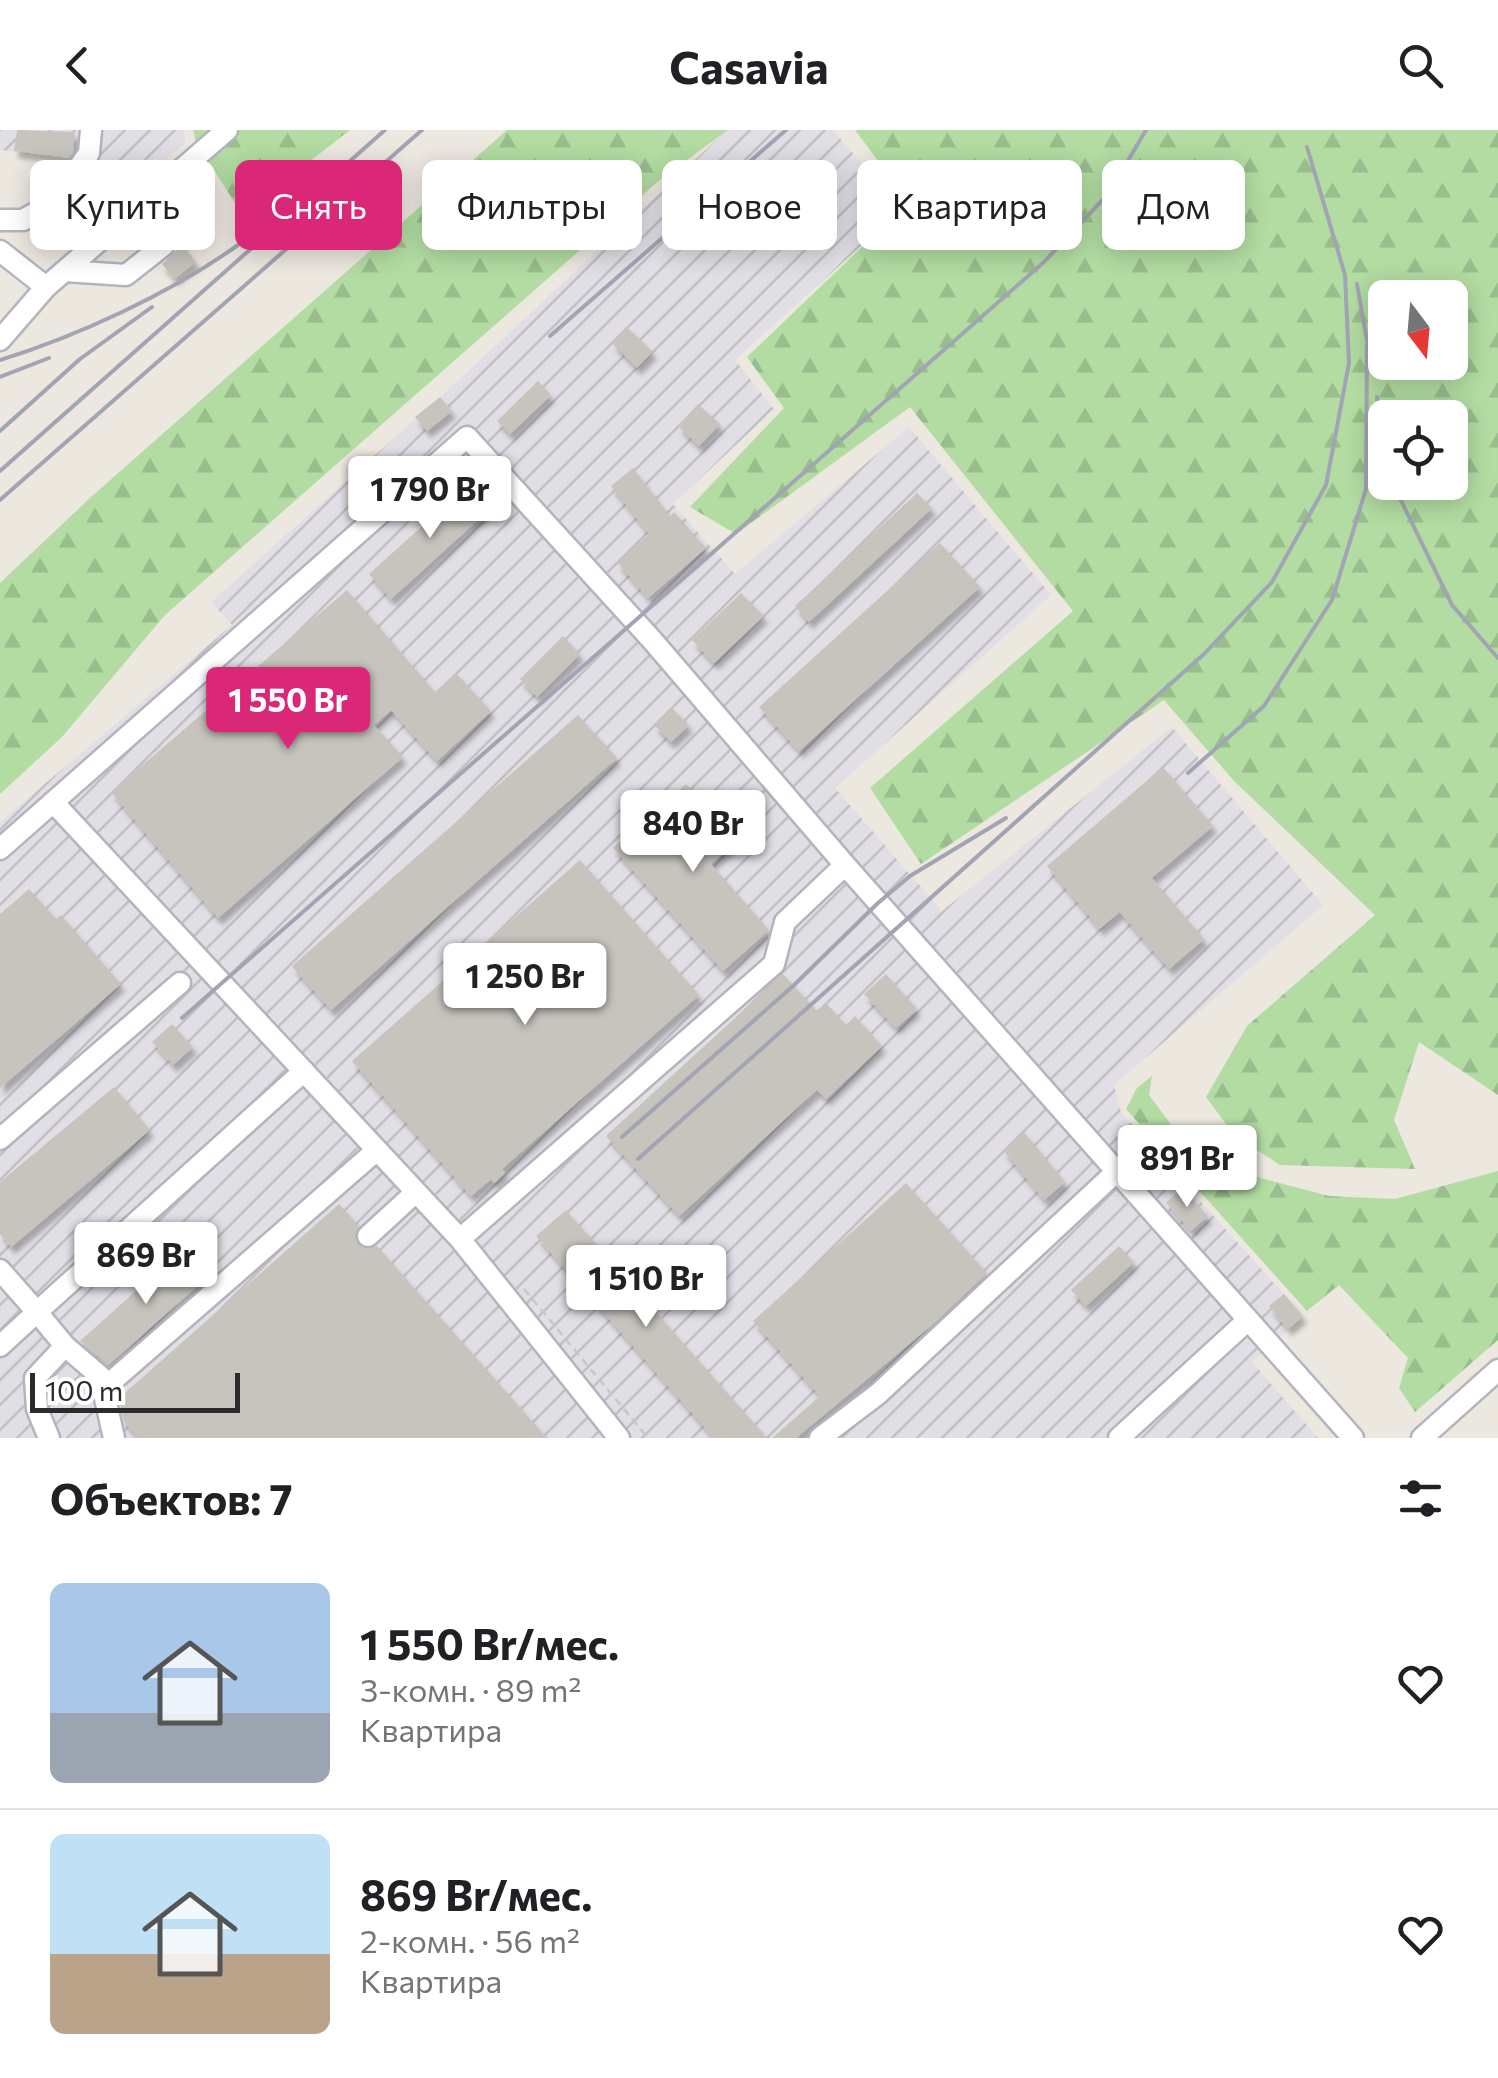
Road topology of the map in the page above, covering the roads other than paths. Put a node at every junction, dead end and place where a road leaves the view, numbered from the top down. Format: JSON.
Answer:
{"nodes":[{"id":1,"x":91,"y":130,"type":"edge"},
{"id":2,"x":227,"y":130,"type":"edge"},
{"id":3,"x":192,"y":160,"type":"edge"},
{"id":4,"x":0,"y":220,"type":"edge"},
{"id":5,"x":88,"y":250,"type":"edge"},
{"id":6,"x":159,"y":250,"type":"edge"},
{"id":7,"x":0,"y":251,"type":"edge"},
{"id":8,"x":64,"y":271,"type":"junction"},
{"id":9,"x":46,"y":287,"type":"junction"},
{"id":10,"x":0,"y":340,"type":"edge"},
{"id":11,"x":52,"y":802,"type":"junction"},
{"id":12,"x":0,"y":849,"type":"edge"},
{"id":13,"x":844,"y":866,"type":"junction"},
{"id":14,"x":180,"y":983,"type":"dead end"},
{"id":15,"x":304,"y":1072,"type":"junction"},
{"id":16,"x":0,"y":1140,"type":"edge"},
{"id":17,"x":377,"y":1150,"type":"junction"},
{"id":18,"x":1116,"y":1172,"type":"junction"},
{"id":19,"x":416,"y":1192,"type":"junction"},
{"id":20,"x":368,"y":1236,"type":"dead end"},
{"id":21,"x":460,"y":1240,"type":"junction"},
{"id":22,"x":0,"y":1270,"type":"edge"},
{"id":23,"x":37,"y":1312,"type":"junction"},
{"id":24,"x":1248,"y":1320,"type":"junction"},
{"id":25,"x":0,"y":1346,"type":"edge"},
{"id":26,"x":65,"y":1346,"type":"junction"},
{"id":27,"x":1498,"y":1370,"type":"edge"},
{"id":28,"x":103,"y":1389,"type":"junction"},
{"id":29,"x":48,"y":1438,"type":"edge"},
{"id":30,"x":114,"y":1438,"type":"edge"},
{"id":31,"x":619,"y":1438,"type":"edge"},
{"id":32,"x":820,"y":1438,"type":"edge"},
{"id":33,"x":1119,"y":1438,"type":"edge"},
{"id":34,"x":1353,"y":1438,"type":"edge"},
{"id":35,"x":1422,"y":1438,"type":"edge"}],
"edges":[{"from":1,"to":4,"type":"street"},
{"from":2,"to":3,"type":"street"},
{"from":5,"to":8,"type":"street"},
{"from":6,"to":8,"type":"street"},
{"from":7,"to":9,"type":"street"},
{"from":8,"to":9,"type":"street"},
{"from":9,"to":10,"type":"street"},
{"from":11,"to":12,"type":"street"},
{"from":11,"to":13,"type":"street"},
{"from":11,"to":15,"type":"street"},
{"from":13,"to":18,"type":"street"},
{"from":13,"to":21,"type":"street"},
{"from":14,"to":16,"type":"street"},
{"from":15,"to":17,"type":"street"},
{"from":15,"to":23,"type":"street"},
{"from":17,"to":19,"type":"street"},
{"from":17,"to":28,"type":"street"},
{"from":18,"to":24,"type":"street"},
{"from":18,"to":32,"type":"street"},
{"from":19,"to":20,"type":"street"},
{"from":19,"to":21,"type":"street"},
{"from":21,"to":31,"type":"street"},
{"from":22,"to":23,"type":"street"},
{"from":23,"to":25,"type":"street"},
{"from":23,"to":26,"type":"street"},
{"from":24,"to":33,"type":"street"},
{"from":24,"to":34,"type":"street"},
{"from":26,"to":28,"type":"street"},
{"from":26,"to":29,"type":"street"},
{"from":27,"to":35,"type":"street"},
{"from":28,"to":30,"type":"street"}]}
